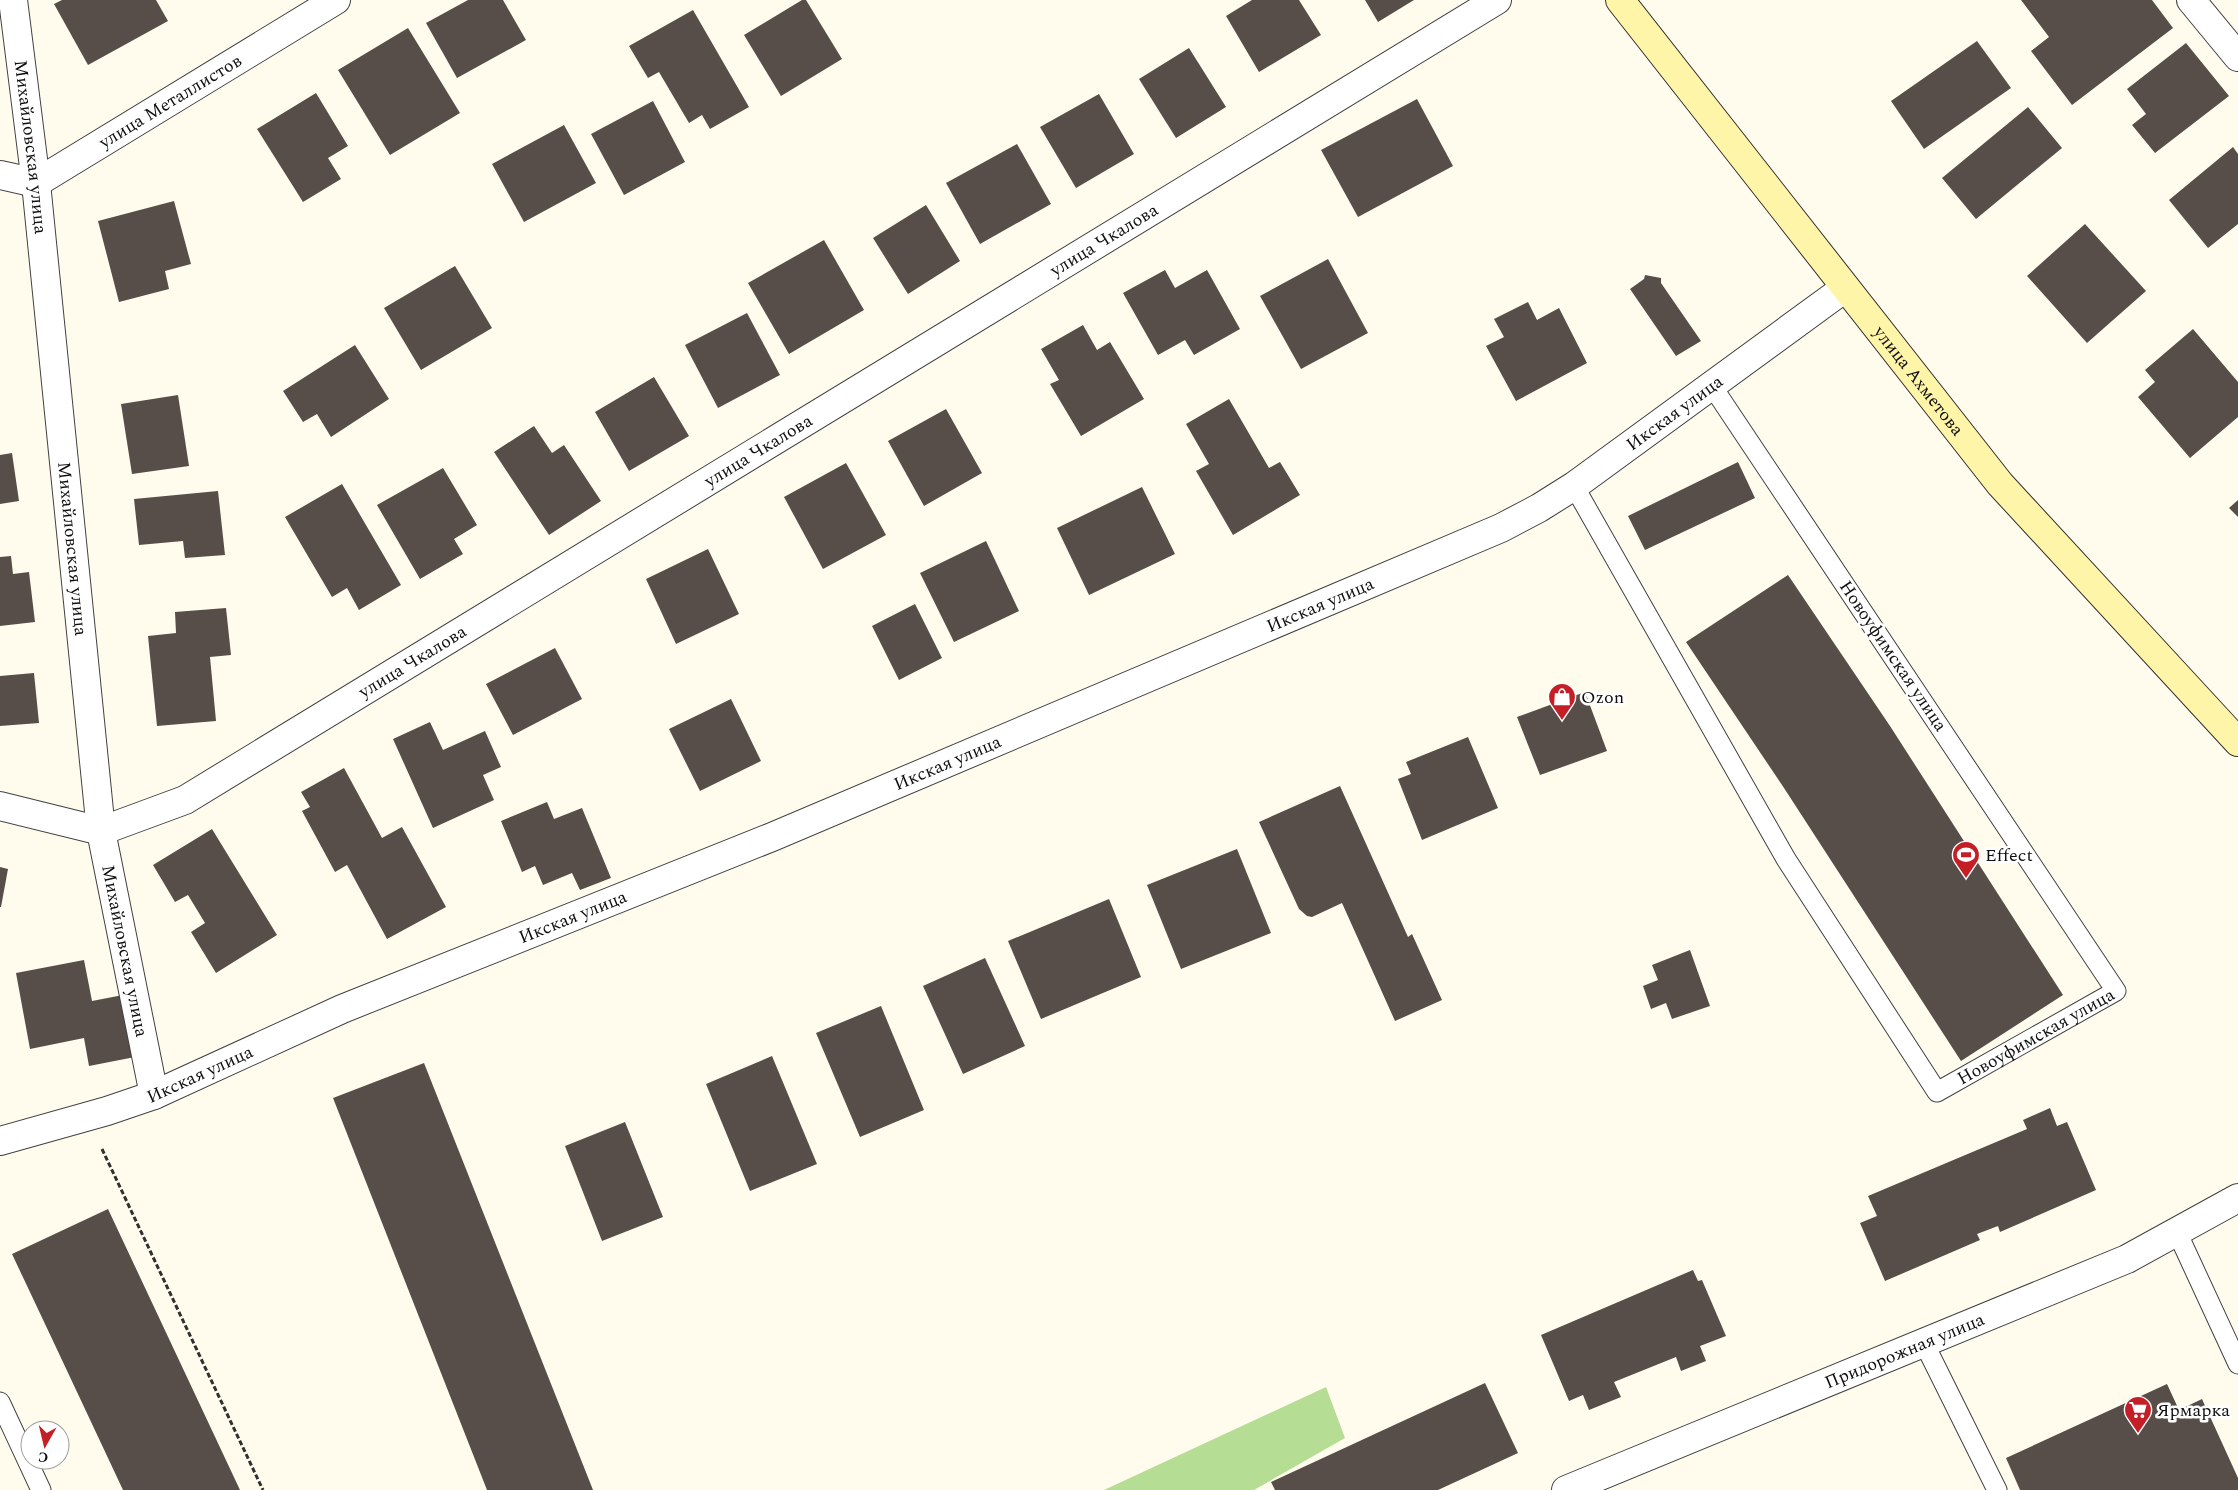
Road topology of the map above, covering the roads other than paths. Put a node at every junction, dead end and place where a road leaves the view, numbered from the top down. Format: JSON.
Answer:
{"nodes":[{"id":1,"x":13,"y":0,"type":"edge"},
{"id":2,"x":336,"y":0,"type":"edge"},
{"id":3,"x":1497,"y":0,"type":"edge"},
{"id":4,"x":1620,"y":0,"type":"edge"},
{"id":5,"x":2192,"y":0,"type":"edge"},
{"id":6,"x":2238,"y":57,"type":"edge"},
{"id":7,"x":0,"y":175,"type":"edge"},
{"id":8,"x":36,"y":183,"type":"junction"},
{"id":9,"x":1845,"y":288,"type":"junction"},
{"id":10,"x":1712,"y":386,"type":"junction"},
{"id":11,"x":1574,"y":486,"type":"junction"},
{"id":12,"x":2238,"y":742,"type":"edge"},
{"id":13,"x":0,"y":806,"type":"edge"},
{"id":14,"x":101,"y":832,"type":"junction"},
{"id":15,"x":154,"y":1095,"type":"junction"},
{"id":16,"x":0,"y":1140,"type":"edge"},
{"id":17,"x":2238,"y":1198,"type":"edge"},
{"id":18,"x":2177,"y":1232,"type":"junction"},
{"id":19,"x":1924,"y":1343,"type":"junction"},
{"id":20,"x":2238,"y":1364,"type":"edge"},
{"id":21,"x":0,"y":1402,"type":"edge"},
{"id":22,"x":42,"y":1490,"type":"edge"},
{"id":23,"x":1566,"y":1490,"type":"edge"},
{"id":24,"x":1997,"y":1490,"type":"edge"}],
"edges":[{"from":1,"to":8,"type":"street","name":"Михайловская улица"},
{"from":2,"to":8,"type":"street","name":"улица Металлистов"},
{"from":3,"to":14,"type":"street","name":"улица Чкалова"},
{"from":4,"to":9,"type":"main road","name":"улица Ахметова"},
{"from":5,"to":6,"type":"street"},
{"from":7,"to":8,"type":"street"},
{"from":8,"to":14,"type":"street","name":"Михайловская улица"},
{"from":9,"to":10,"type":"street","name":"Икская улица"},
{"from":9,"to":12,"type":"main road","name":"улица Ахметова"},
{"from":10,"to":11,"type":"street","name":"Икская улица"},
{"from":10,"to":11,"type":"lane","name":"Новоуфимская улица"},
{"from":11,"to":15,"type":"street","name":"Икская улица"},
{"from":13,"to":14,"type":"street"},
{"from":14,"to":15,"type":"street","name":"Михайловская улица"},
{"from":15,"to":16,"type":"street","name":"Икская улица"},
{"from":17,"to":18,"type":"street","name":"Придорожная улица"},
{"from":18,"to":19,"type":"street","name":"Придорожная улица"},
{"from":18,"to":20,"type":"lane"},
{"from":19,"to":23,"type":"street","name":"Придорожная улица"},
{"from":19,"to":24,"type":"lane"},
{"from":21,"to":22,"type":"lane"}]}
